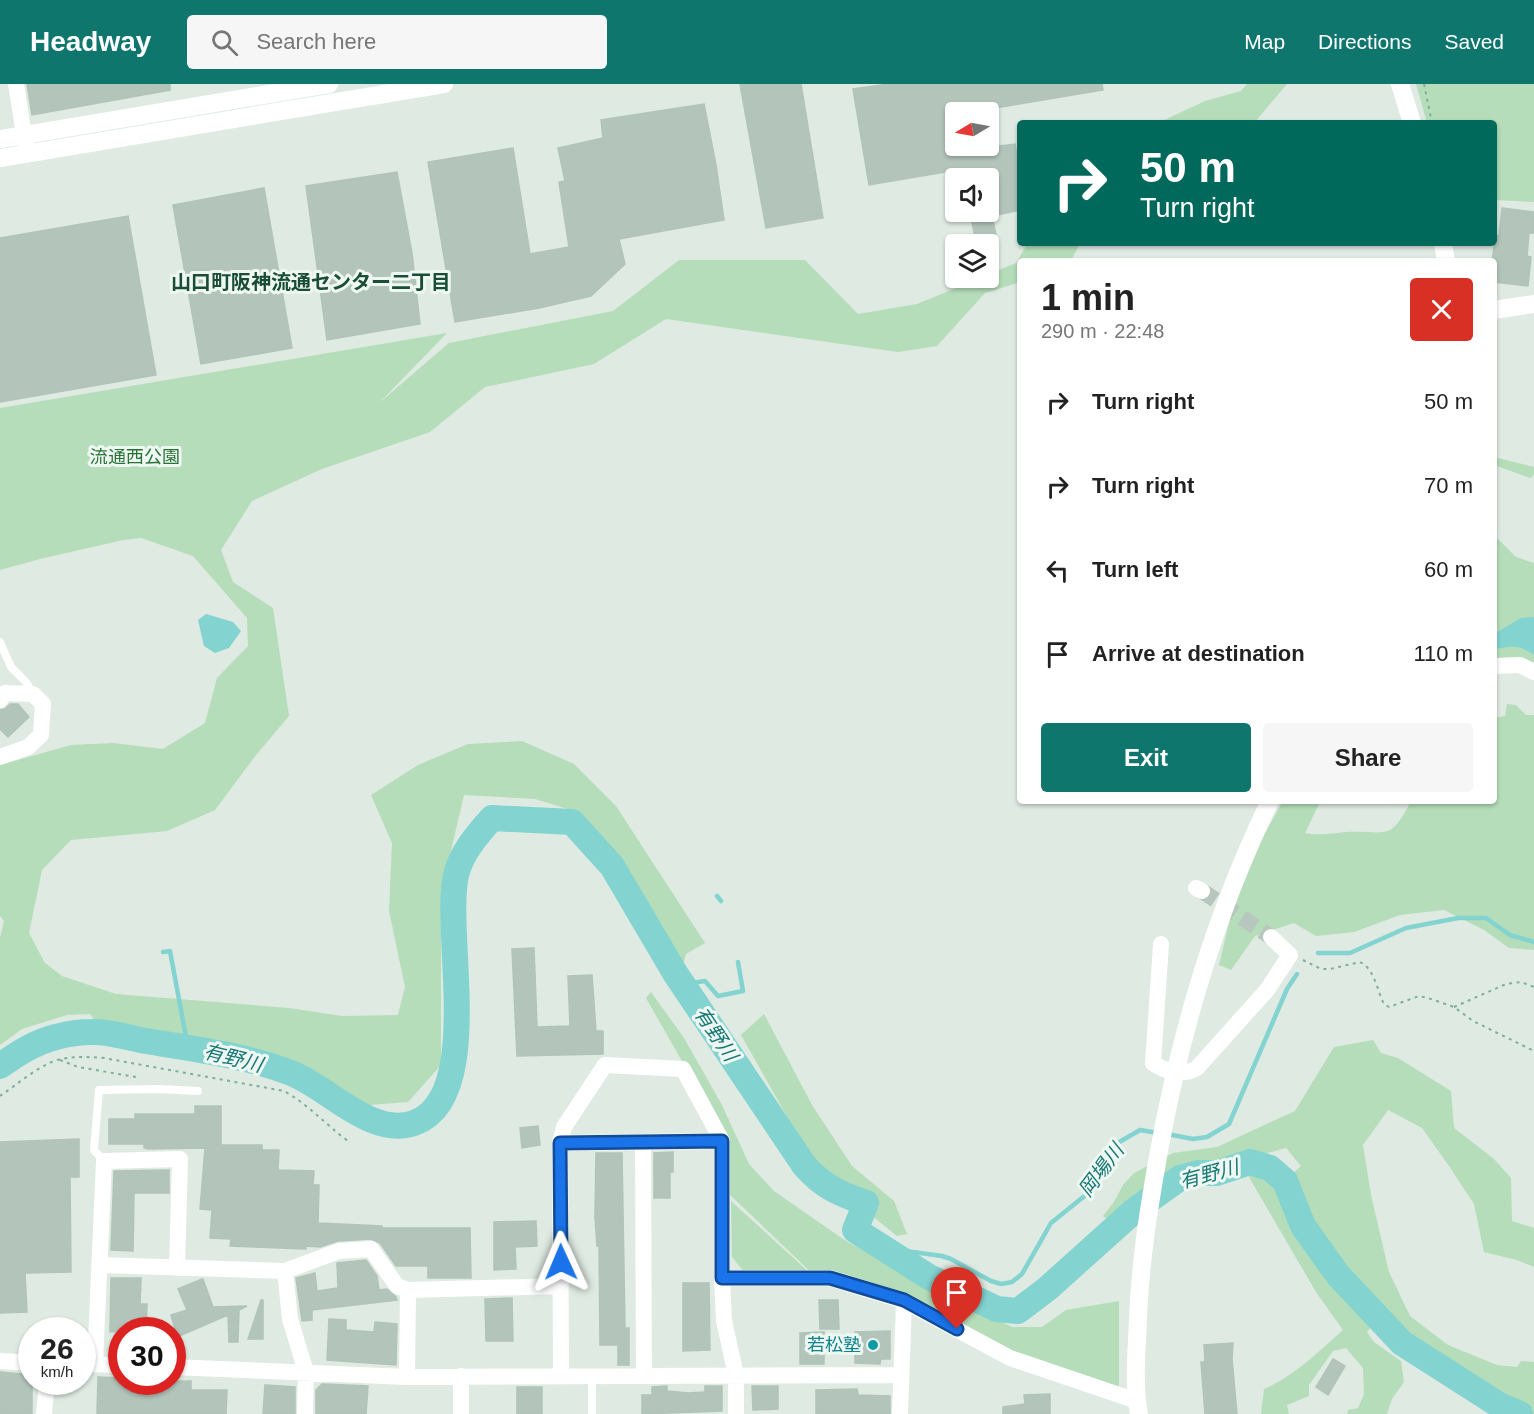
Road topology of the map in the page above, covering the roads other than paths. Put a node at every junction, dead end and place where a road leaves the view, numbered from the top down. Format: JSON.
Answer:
{"nodes":[{"id":1,"x":16,"y":84,"type":"edge"},
{"id":2,"x":328,"y":84,"type":"edge"},
{"id":3,"x":444,"y":84,"type":"edge"},
{"id":4,"x":1400,"y":84,"type":"edge"},
{"id":5,"x":1411,"y":120,"type":"edge"},
{"id":6,"x":24,"y":135,"type":"junction"},
{"id":7,"x":0,"y":139,"type":"edge"},
{"id":8,"x":27,"y":154,"type":"junction"},
{"id":9,"x":0,"y":158,"type":"edge"},
{"id":10,"x":1534,"y":304,"type":"edge"},
{"id":11,"x":1497,"y":310,"type":"edge"},
{"id":12,"x":0,"y":642,"type":"edge"},
{"id":13,"x":1497,"y":666,"type":"edge"},
{"id":14,"x":1534,"y":672,"type":"edge"},
{"id":15,"x":33,"y":694,"type":"junction"},
{"id":16,"x":0,"y":700,"type":"edge"},
{"id":17,"x":0,"y":758,"type":"edge"},
{"id":18,"x":1269,"y":804,"type":"edge"},
{"id":19,"x":1271,"y":937,"type":"tunnel mouth"},
{"id":20,"x":1161,"y":944,"type":"dead end"},
{"id":21,"x":1174,"y":1072,"type":"junction"},
{"id":22,"x":198,"y":1091,"type":"dead end"},
{"id":23,"x":722,"y":1141,"type":"junction"},
{"id":24,"x":643,"y":1142,"type":"junction"},
{"id":25,"x":560,"y":1143,"type":"junction"},
{"id":26,"x":104,"y":1161,"type":"junction"},
{"id":27,"x":100,"y":1265,"type":"junction"},
{"id":28,"x":177,"y":1268,"type":"junction"},
{"id":29,"x":285,"y":1271,"type":"junction"},
{"id":30,"x":722,"y":1278,"type":"junction"},
{"id":31,"x":561,"y":1286,"type":"junction"},
{"id":32,"x":408,"y":1290,"type":"junction"},
{"id":33,"x":904,"y":1300,"type":"junction"},
{"id":34,"x":94,"y":1317,"type":"edge"},
{"id":35,"x":0,"y":1361,"type":"edge"},
{"id":36,"x":18,"y":1362,"type":"edge"},
{"id":37,"x":186,"y":1368,"type":"edge"},
{"id":38,"x":306,"y":1372,"type":"junction"},
{"id":39,"x":901,"y":1375,"type":"junction"},
{"id":40,"x":461,"y":1376,"type":"junction"},
{"id":41,"x":561,"y":1376,"type":"junction"},
{"id":42,"x":592,"y":1376,"type":"junction"},
{"id":43,"x":644,"y":1376,"type":"junction"},
{"id":44,"x":736,"y":1376,"type":"junction"},
{"id":45,"x":407,"y":1377,"type":"junction"},
{"id":46,"x":45,"y":1395,"type":"edge"},
{"id":47,"x":1137,"y":1399,"type":"edge"},
{"id":48,"x":44,"y":1414,"type":"edge"},
{"id":49,"x":304,"y":1414,"type":"edge"},
{"id":50,"x":461,"y":1414,"type":"edge"},
{"id":51,"x":592,"y":1414,"type":"edge"},
{"id":52,"x":736,"y":1414,"type":"edge"},
{"id":53,"x":900,"y":1414,"type":"edge"}],
"edges":[{"from":1,"to":6,"type":"street"},
{"from":2,"to":6,"type":"street"},
{"from":3,"to":8,"type":"street"},
{"from":4,"to":5,"type":"street"},
{"from":6,"to":7,"type":"street"},
{"from":6,"to":8,"type":"street"},
{"from":8,"to":9,"type":"street"},
{"from":10,"to":11,"type":"street"},
{"from":12,"to":15,"type":"lane"},
{"from":13,"to":14,"type":"street"},
{"from":15,"to":16,"type":"street"},
{"from":15,"to":17,"type":"street"},
{"from":18,"to":21,"type":"street"},
{"from":19,"to":21,"type":"street"},
{"from":20,"to":21,"type":"street"},
{"from":21,"to":47,"type":"street"},
{"from":22,"to":26,"type":"lane"},
{"from":23,"to":24,"type":"street"},
{"from":23,"to":25,"type":"street"},
{"from":23,"to":30,"type":"street"},
{"from":24,"to":25,"type":"street"},
{"from":24,"to":43,"type":"street"},
{"from":25,"to":31,"type":"street"},
{"from":26,"to":27,"type":"street"},
{"from":26,"to":28,"type":"street"},
{"from":27,"to":28,"type":"street"},
{"from":27,"to":34,"type":"street"},
{"from":28,"to":29,"type":"street"},
{"from":29,"to":32,"type":"street"},
{"from":29,"to":38,"type":"street"},
{"from":30,"to":33,"type":"street"},
{"from":30,"to":44,"type":"street"},
{"from":31,"to":32,"type":"street"},
{"from":31,"to":41,"type":"street"},
{"from":32,"to":45,"type":"street"},
{"from":33,"to":39,"type":"street"},
{"from":33,"to":47,"type":"street"},
{"from":35,"to":36,"type":"street"},
{"from":37,"to":38,"type":"street"},
{"from":38,"to":45,"type":"street"},
{"from":38,"to":49,"type":"street"},
{"from":39,"to":44,"type":"street"},
{"from":39,"to":53,"type":"street"},
{"from":40,"to":41,"type":"street"},
{"from":40,"to":45,"type":"street"},
{"from":40,"to":50,"type":"street"},
{"from":41,"to":42,"type":"street"},
{"from":42,"to":43,"type":"street"},
{"from":42,"to":51,"type":"lane"},
{"from":43,"to":44,"type":"street"},
{"from":44,"to":52,"type":"street"},
{"from":46,"to":48,"type":"street"}]}
